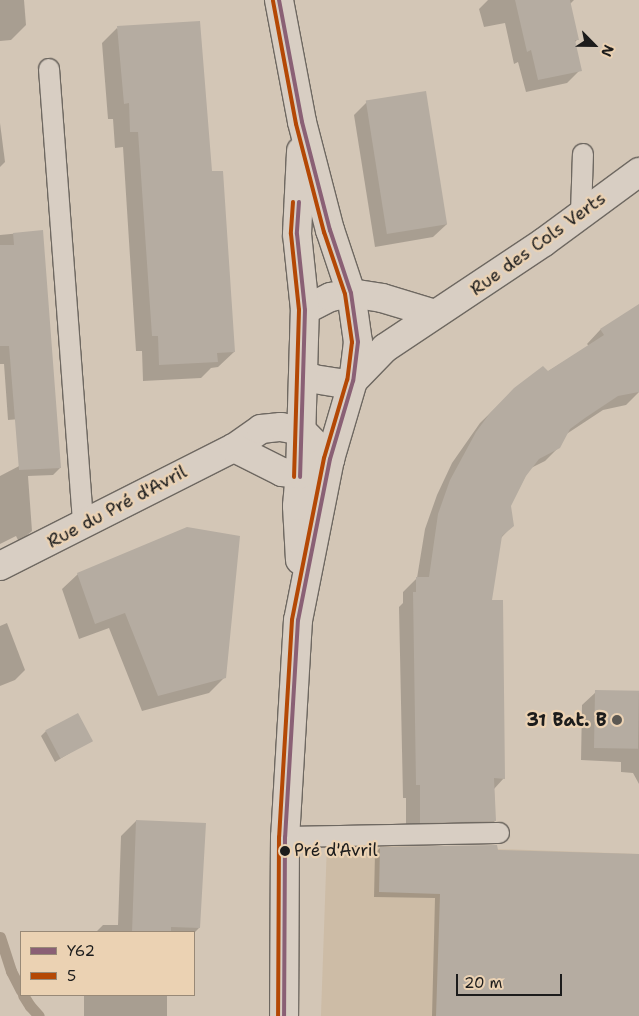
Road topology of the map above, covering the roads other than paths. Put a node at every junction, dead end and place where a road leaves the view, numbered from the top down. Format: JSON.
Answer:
{"nodes":[{"id":1,"x":279,"y":0,"type":"edge"},
{"id":2,"x":49,"y":69,"type":"dead end"},
{"id":3,"x":302,"y":122,"type":"junction"},
{"id":4,"x":584,"y":154,"type":"dead end"},
{"id":5,"x":639,"y":172,"type":"edge"},
{"id":6,"x":580,"y":213,"type":"junction"},
{"id":7,"x":351,"y":293,"type":"junction"},
{"id":8,"x":305,"y":310,"type":"junction"},
{"id":9,"x":435,"y":314,"type":"junction"},
{"id":10,"x":304,"y":374,"type":"junction"},
{"id":11,"x":352,"y":381,"type":"junction"},
{"id":12,"x":302,"y":431,"type":"junction"},
{"id":13,"x":234,"y":448,"type":"junction"},
{"id":14,"x":330,"y":459,"type":"junction"},
{"id":15,"x":300,"y":474,"type":"junction"},
{"id":16,"x":83,"y":525,"type":"junction"},
{"id":17,"x":0,"y":566,"type":"edge"},
{"id":18,"x":302,"y":593,"type":"junction"},
{"id":19,"x":499,"y":833,"type":"dead end"},
{"id":20,"x":285,"y":837,"type":"junction"},
{"id":21,"x":284,"y":1016,"type":"edge"}],
"edges":[{"from":1,"to":3,"type":"street"},
{"from":2,"to":16,"type":"lane"},
{"from":3,"to":7,"type":"street"},
{"from":3,"to":8,"type":"street"},
{"from":4,"to":6,"type":"lane"},
{"from":5,"to":6,"type":"street","name":"Rue des Cols Verts"},
{"from":6,"to":9,"type":"street","name":"Rue des Cols Verts"},
{"from":7,"to":8,"type":"street"},
{"from":7,"to":9,"type":"street"},
{"from":7,"to":11,"type":"street"},
{"from":8,"to":10,"type":"street"},
{"from":9,"to":11,"type":"street","name":"Rue des Cols Verts"},
{"from":10,"to":11,"type":"street"},
{"from":10,"to":12,"type":"street"},
{"from":11,"to":14,"type":"street"},
{"from":12,"to":13,"type":"street","name":"Rue du Pré d'Avril"},
{"from":12,"to":14,"type":"street"},
{"from":12,"to":15,"type":"street"},
{"from":13,"to":15,"type":"street"},
{"from":13,"to":16,"type":"street","name":"Rue du Pré d'Avril"},
{"from":14,"to":15,"type":"street"},
{"from":14,"to":18,"type":"street"},
{"from":15,"to":18,"type":"street"},
{"from":16,"to":17,"type":"street","name":"Rue du Pré d'Avril"},
{"from":18,"to":20,"type":"street"},
{"from":19,"to":20,"type":"lane"},
{"from":20,"to":21,"type":"street"}]}
